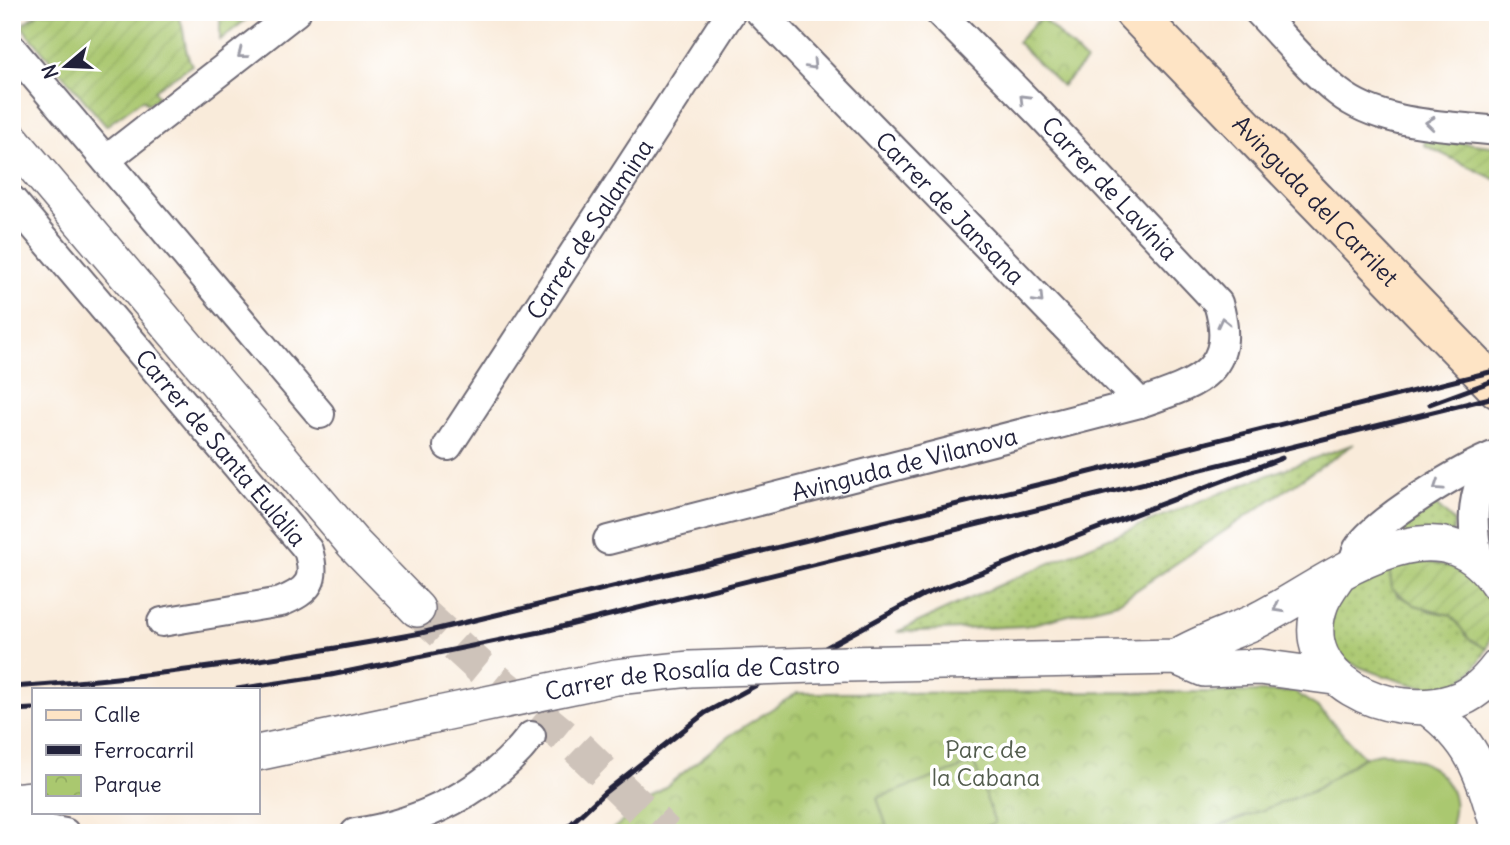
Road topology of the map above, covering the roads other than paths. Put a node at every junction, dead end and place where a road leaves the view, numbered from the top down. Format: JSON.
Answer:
{"nodes":[{"id":1,"x":296,"y":12,"type":"edge"},
{"id":2,"x":732,"y":12,"type":"edge"},
{"id":3,"x":939,"y":12,"type":"edge"},
{"id":4,"x":1135,"y":12,"type":"edge"},
{"id":5,"x":1259,"y":12,"type":"edge"},
{"id":6,"x":763,"y":14,"type":"edge"},
{"id":7,"x":12,"y":49,"type":"edge"},
{"id":8,"x":1498,"y":131,"type":"edge"},
{"id":9,"x":12,"y":140,"type":"edge"},
{"id":10,"x":106,"y":160,"type":"junction"},
{"id":11,"x":12,"y":200,"type":"edge"},
{"id":12,"x":1199,"y":381,"type":"joint"},
{"id":13,"x":1498,"y":389,"type":"edge"},
{"id":14,"x":1140,"y":403,"type":"junction"},
{"id":15,"x":320,"y":414,"type":"dead end"},
{"id":16,"x":448,"y":446,"type":"dead end"},
{"id":17,"x":1498,"y":455,"type":"edge"},
{"id":18,"x":608,"y":540,"type":"dead end"},
{"id":19,"x":1345,"y":571,"type":"junction"},
{"id":20,"x":1488,"y":573,"type":"edge"},
{"id":21,"x":417,"y":609,"type":"tunnel mouth"},
{"id":22,"x":162,"y":622,"type":"dead end"},
{"id":23,"x":1176,"y":657,"type":"junction"},
{"id":24,"x":1498,"y":667,"type":"edge"},
{"id":25,"x":1334,"y":677,"type":"junction"},
{"id":26,"x":1427,"y":707,"type":"junction"},
{"id":27,"x":531,"y":736,"type":"dead end"},
{"id":28,"x":259,"y":753,"type":"edge"},
{"id":29,"x":32,"y":799,"type":"edge"},
{"id":30,"x":12,"y":801,"type":"edge"},
{"id":31,"x":12,"y":822,"type":"edge"},
{"id":32,"x":1496,"y":824,"type":"edge"},
{"id":33,"x":65,"y":833,"type":"edge"},
{"id":34,"x":355,"y":833,"type":"edge"}],
"edges":[{"from":1,"to":10,"type":"street","one_way":true},
{"from":2,"to":16,"type":"street","name":"Carrer de Salamina"},
{"from":12,"to":3,"type":"street","name":"Carrer de Lavínia","one_way":true},
{"from":4,"to":13,"type":"main road","name":"Avinguda del Carrilet"},
{"from":8,"to":5,"type":"street","one_way":true},
{"from":6,"to":14,"type":"street","name":"Carrer de Jansana","one_way":true},
{"from":7,"to":10,"type":"street"},
{"from":9,"to":21,"type":"street","name":"Carrer de Santa Eulàlia"},
{"from":10,"to":15,"type":"street"},
{"from":11,"to":22,"type":"street","name":"Carrer de Santa Eulàlia"},
{"from":12,"to":14,"type":"street","name":"Avinguda de Vilanova"},
{"from":14,"to":18,"type":"street","name":"Avinguda de Vilanova"},
{"from":17,"to":19,"type":"street","one_way":true},
{"from":17,"to":20,"type":"street"},
{"from":19,"to":20,"type":"street","name":"Carrer de Rosalía de Castro"},
{"from":19,"to":23,"type":"street","name":"Carrer de Rosalía de Castro","one_way":true},
{"from":19,"to":25,"type":"street"},
{"from":23,"to":25,"type":"street","name":"Carrer de Rosalía de Castro"},
{"from":23,"to":28,"type":"street","name":"Carrer de Rosalía de Castro","bridge":true},
{"from":24,"to":26,"type":"street"},
{"from":25,"to":26,"type":"street"},
{"from":26,"to":32,"type":"street"},
{"from":27,"to":34,"type":"street","name":"Carrer de Rosalía de Castro"},
{"from":29,"to":30,"type":"street"},
{"from":31,"to":33,"type":"street"}]}
